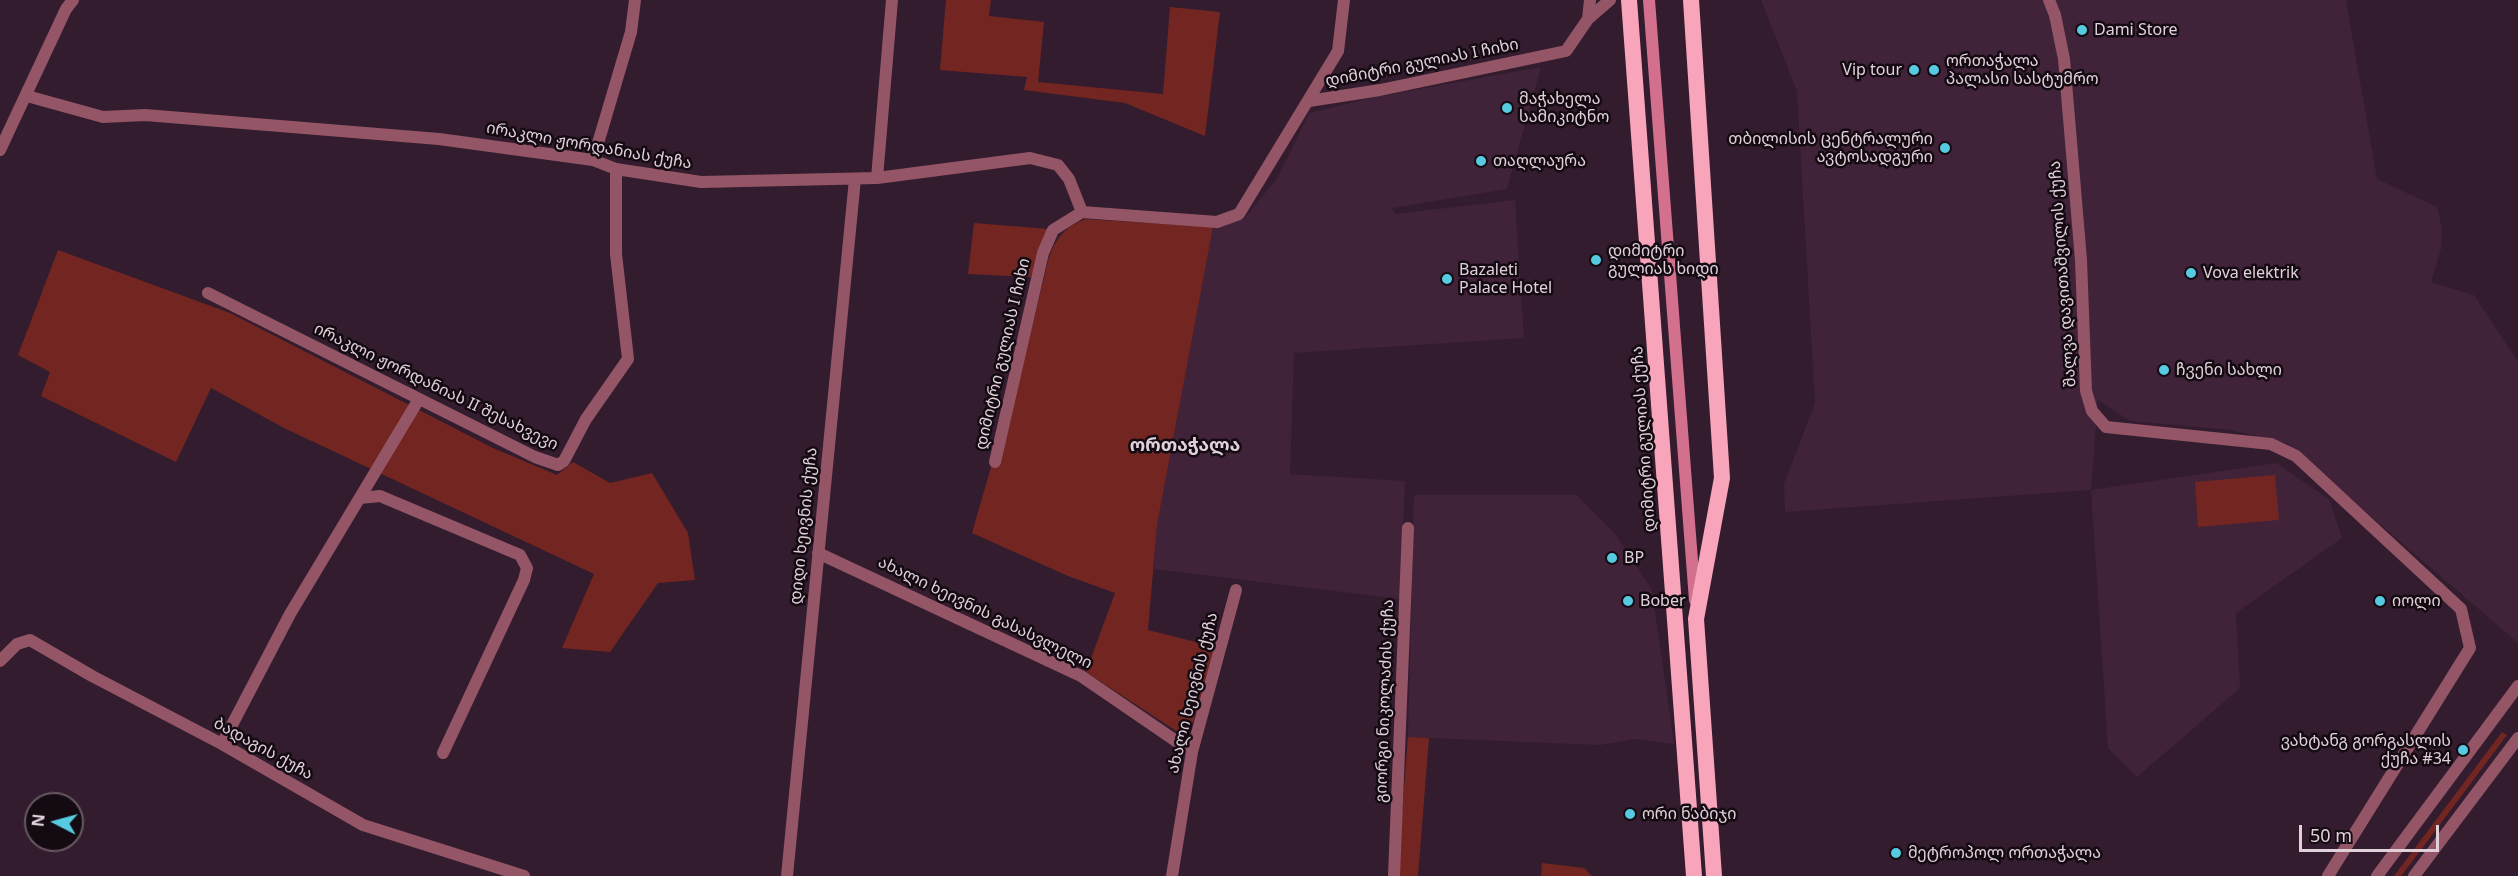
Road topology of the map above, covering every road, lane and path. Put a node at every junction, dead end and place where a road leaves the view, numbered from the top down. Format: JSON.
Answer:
{"nodes":[{"id":1,"x":73,"y":0,"type":"edge"},
{"id":2,"x":635,"y":0,"type":"edge"},
{"id":3,"x":892,"y":0,"type":"edge"},
{"id":4,"x":1344,"y":0,"type":"edge"},
{"id":5,"x":1590,"y":0,"type":"edge"},
{"id":6,"x":1610,"y":0,"type":"edge"},
{"id":7,"x":1629,"y":0,"type":"edge"},
{"id":8,"x":1649,"y":0,"type":"edge"},
{"id":9,"x":1691,"y":0,"type":"edge"},
{"id":10,"x":2049,"y":0,"type":"edge"},
{"id":11,"x":1588,"y":19,"type":"junction"},
{"id":12,"x":27,"y":96,"type":"junction"},
{"id":13,"x":1309,"y":101,"type":"junction"},
{"id":14,"x":0,"y":150,"type":"edge"},
{"id":15,"x":593,"y":160,"type":"junction"},
{"id":16,"x":616,"y":169,"type":"junction"},
{"id":17,"x":877,"y":178,"type":"junction"},
{"id":18,"x":855,"y":179,"type":"junction"},
{"id":19,"x":1082,"y":212,"type":"junction"},
{"id":20,"x":208,"y":293,"type":"dead end"},
{"id":21,"x":419,"y":399,"type":"junction"},
{"id":22,"x":995,"y":462,"type":"dead end"},
{"id":23,"x":360,"y":498,"type":"junction"},
{"id":24,"x":1408,"y":528,"type":"dead end"},
{"id":25,"x":818,"y":553,"type":"junction"},
{"id":26,"x":1236,"y":590,"type":"dead end"},
{"id":27,"x":1696,"y":619,"type":"junction"},
{"id":28,"x":0,"y":661,"type":"edge"},
{"id":29,"x":2518,"y":686,"type":"edge"},
{"id":30,"x":2518,"y":738,"type":"edge"},
{"id":31,"x":222,"y":744,"type":"junction"},
{"id":32,"x":1192,"y":752,"type":"junction"},
{"id":33,"x":443,"y":753,"type":"dead end"},
{"id":34,"x":524,"y":876,"type":"edge"},
{"id":35,"x":787,"y":876,"type":"edge"},
{"id":36,"x":1172,"y":876,"type":"edge"},
{"id":37,"x":1394,"y":876,"type":"edge"},
{"id":38,"x":1694,"y":876,"type":"edge"},
{"id":39,"x":1714,"y":876,"type":"edge"},
{"id":40,"x":2328,"y":876,"type":"edge"},
{"id":41,"x":2378,"y":876,"type":"edge"},
{"id":42,"x":2414,"y":876,"type":"edge"}],
"edges":[{"from":1,"to":12,"type":"street"},
{"from":2,"to":15,"type":"street"},
{"from":3,"to":17,"type":"street"},
{"from":4,"to":13,"type":"street"},
{"from":5,"to":11,"type":"street"},
{"from":6,"to":11,"type":"street"},
{"from":7,"to":38,"type":"highway","name":"დიმიტრი გულიას ქუჩა"},
{"from":8,"to":27,"type":"main road"},
{"from":9,"to":27,"type":"highway"},
{"from":10,"to":40,"type":"street","name":"შალვა დავითაშვილის ქუჩა"},
{"from":11,"to":13,"type":"street","name":"დიმიტრი გულიას I ჩიხი"},
{"from":12,"to":14,"type":"street"},
{"from":12,"to":15,"type":"street","name":"ირაკლი ჟორდანიას ქუჩა"},
{"from":13,"to":19,"type":"street","name":"დიმიტრი გულიას I ჩიხი"},
{"from":15,"to":16,"type":"street","name":"ირაკლი ჟორდანიას ქუჩა"},
{"from":16,"to":18,"type":"street","name":"ირაკლი ჟორდანიას ქუჩა"},
{"from":16,"to":21,"type":"street","name":"ირაკლი ჟორდანიას II შესახვევი"},
{"from":17,"to":18,"type":"street","name":"ირაკლი ჟორდანიას ქუჩა"},
{"from":17,"to":19,"type":"street","name":"ირაკლი ჟორდანიას ქუჩა"},
{"from":18,"to":25,"type":"street","name":"დიდი ხეივნის ქუჩა"},
{"from":19,"to":22,"type":"street","name":"დიმიტრი გულიას I ჩიხი"},
{"from":20,"to":21,"type":"street","name":"ირაკლი ჟორდანიას II შესახვევი"},
{"from":21,"to":23,"type":"street"},
{"from":23,"to":31,"type":"street"},
{"from":23,"to":33,"type":"street"},
{"from":24,"to":37,"type":"street","name":"გიორგი ნიკოლაძის ქუჩა"},
{"from":25,"to":32,"type":"street","name":"ახალი ხეივნის გასასვლელი"},
{"from":25,"to":35,"type":"street","name":"დიდი ხეივნის ქუჩა"},
{"from":26,"to":32,"type":"street","name":"ახალი ხეივნის ქუჩა"},
{"from":27,"to":39,"type":"highway"},
{"from":28,"to":31,"type":"street","name":"ბადაგის ქუჩა"},
{"from":29,"to":41,"type":"street"},
{"from":30,"to":42,"type":"street"},
{"from":31,"to":34,"type":"street","name":"ბადაგის ქუჩა"},
{"from":32,"to":36,"type":"street","name":"ახალი ხეივნის ქუჩა"}]}
